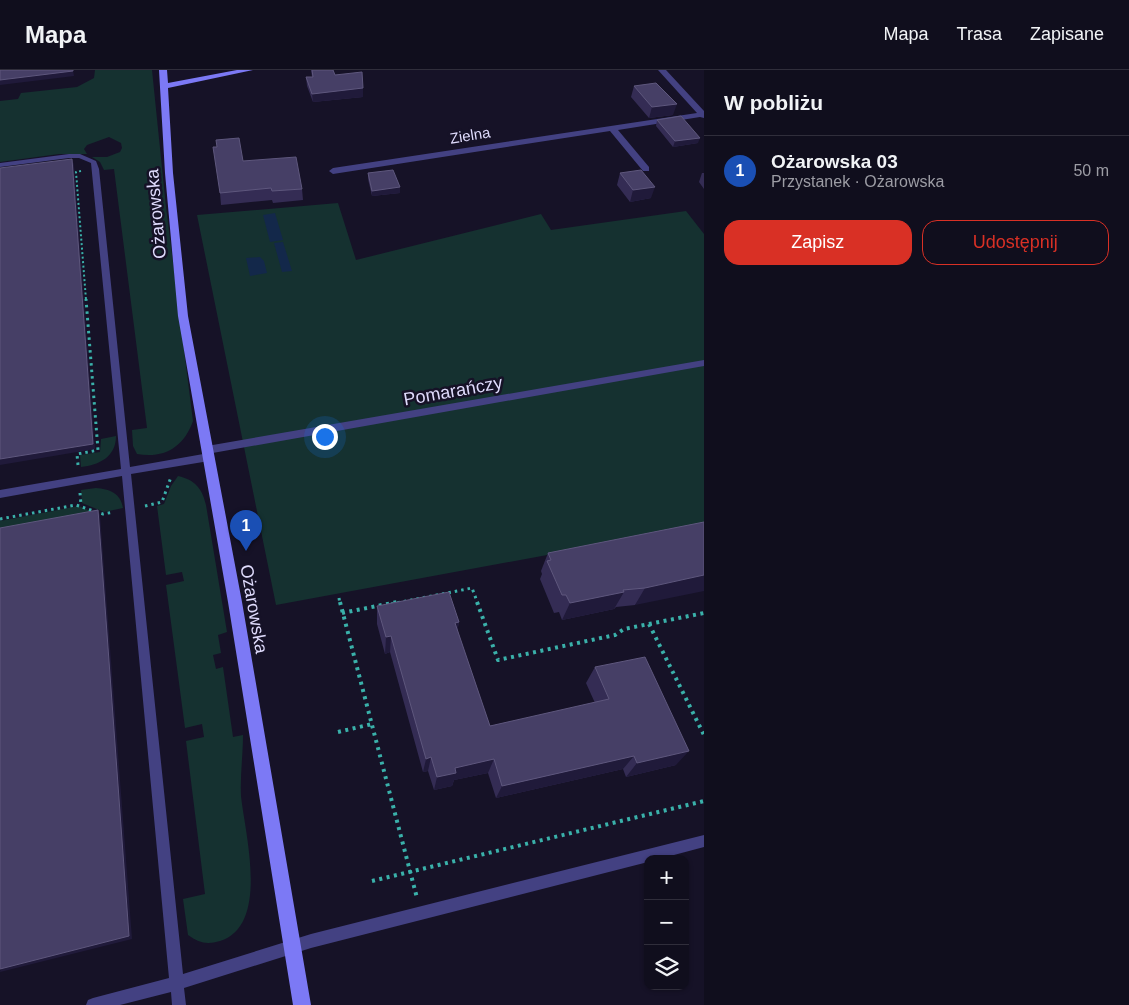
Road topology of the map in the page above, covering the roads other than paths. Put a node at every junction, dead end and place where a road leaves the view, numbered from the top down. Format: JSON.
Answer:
{"nodes":[{"id":1,"x":163,"y":70,"type":"edge"},
{"id":2,"x":248,"y":70,"type":"edge"},
{"id":3,"x":662,"y":70,"type":"edge"},
{"id":4,"x":164,"y":86,"type":"junction"},
{"id":5,"x":703,"y":115,"type":"edge"},
{"id":6,"x":610,"y":126,"type":"junction"},
{"id":7,"x":0,"y":165,"type":"edge"},
{"id":8,"x":646,"y":170,"type":"dead end"},
{"id":9,"x":333,"y":171,"type":"dead end"},
{"id":10,"x":704,"y":363,"type":"edge"},
{"id":11,"x":208,"y":454,"type":"junction"},
{"id":12,"x":125,"y":470,"type":"junction"},
{"id":13,"x":0,"y":494,"type":"edge"},
{"id":14,"x":704,"y":841,"type":"edge"},
{"id":15,"x":292,"y":947,"type":"junction"},
{"id":16,"x":177,"y":983,"type":"junction"},
{"id":17,"x":93,"y":1005,"type":"edge"},
{"id":18,"x":179,"y":1005,"type":"edge"},
{"id":19,"x":302,"y":1005,"type":"edge"}],
"edges":[{"from":1,"to":4,"type":"main road","name":"Ożarowska"},
{"from":2,"to":4,"type":"main road"},
{"from":3,"to":5,"type":"street"},
{"from":4,"to":11,"type":"main road","name":"Ożarowska"},
{"from":5,"to":6,"type":"street","name":"Zielna"},
{"from":6,"to":8,"type":"street"},
{"from":6,"to":9,"type":"street","name":"Zielna"},
{"from":7,"to":12,"type":"lane"},
{"from":10,"to":11,"type":"lane","name":"Pomarańczy"},
{"from":11,"to":12,"type":"lane","name":"Pomarańczy"},
{"from":11,"to":15,"type":"main road","name":"Ożarowska"},
{"from":12,"to":13,"type":"lane","name":"Pomarańczy"},
{"from":12,"to":16,"type":"lane"},
{"from":14,"to":15,"type":"lane"},
{"from":15,"to":16,"type":"lane"},
{"from":15,"to":19,"type":"main road","name":"Ożarowska"},
{"from":16,"to":17,"type":"lane"},
{"from":16,"to":18,"type":"lane"}]}
